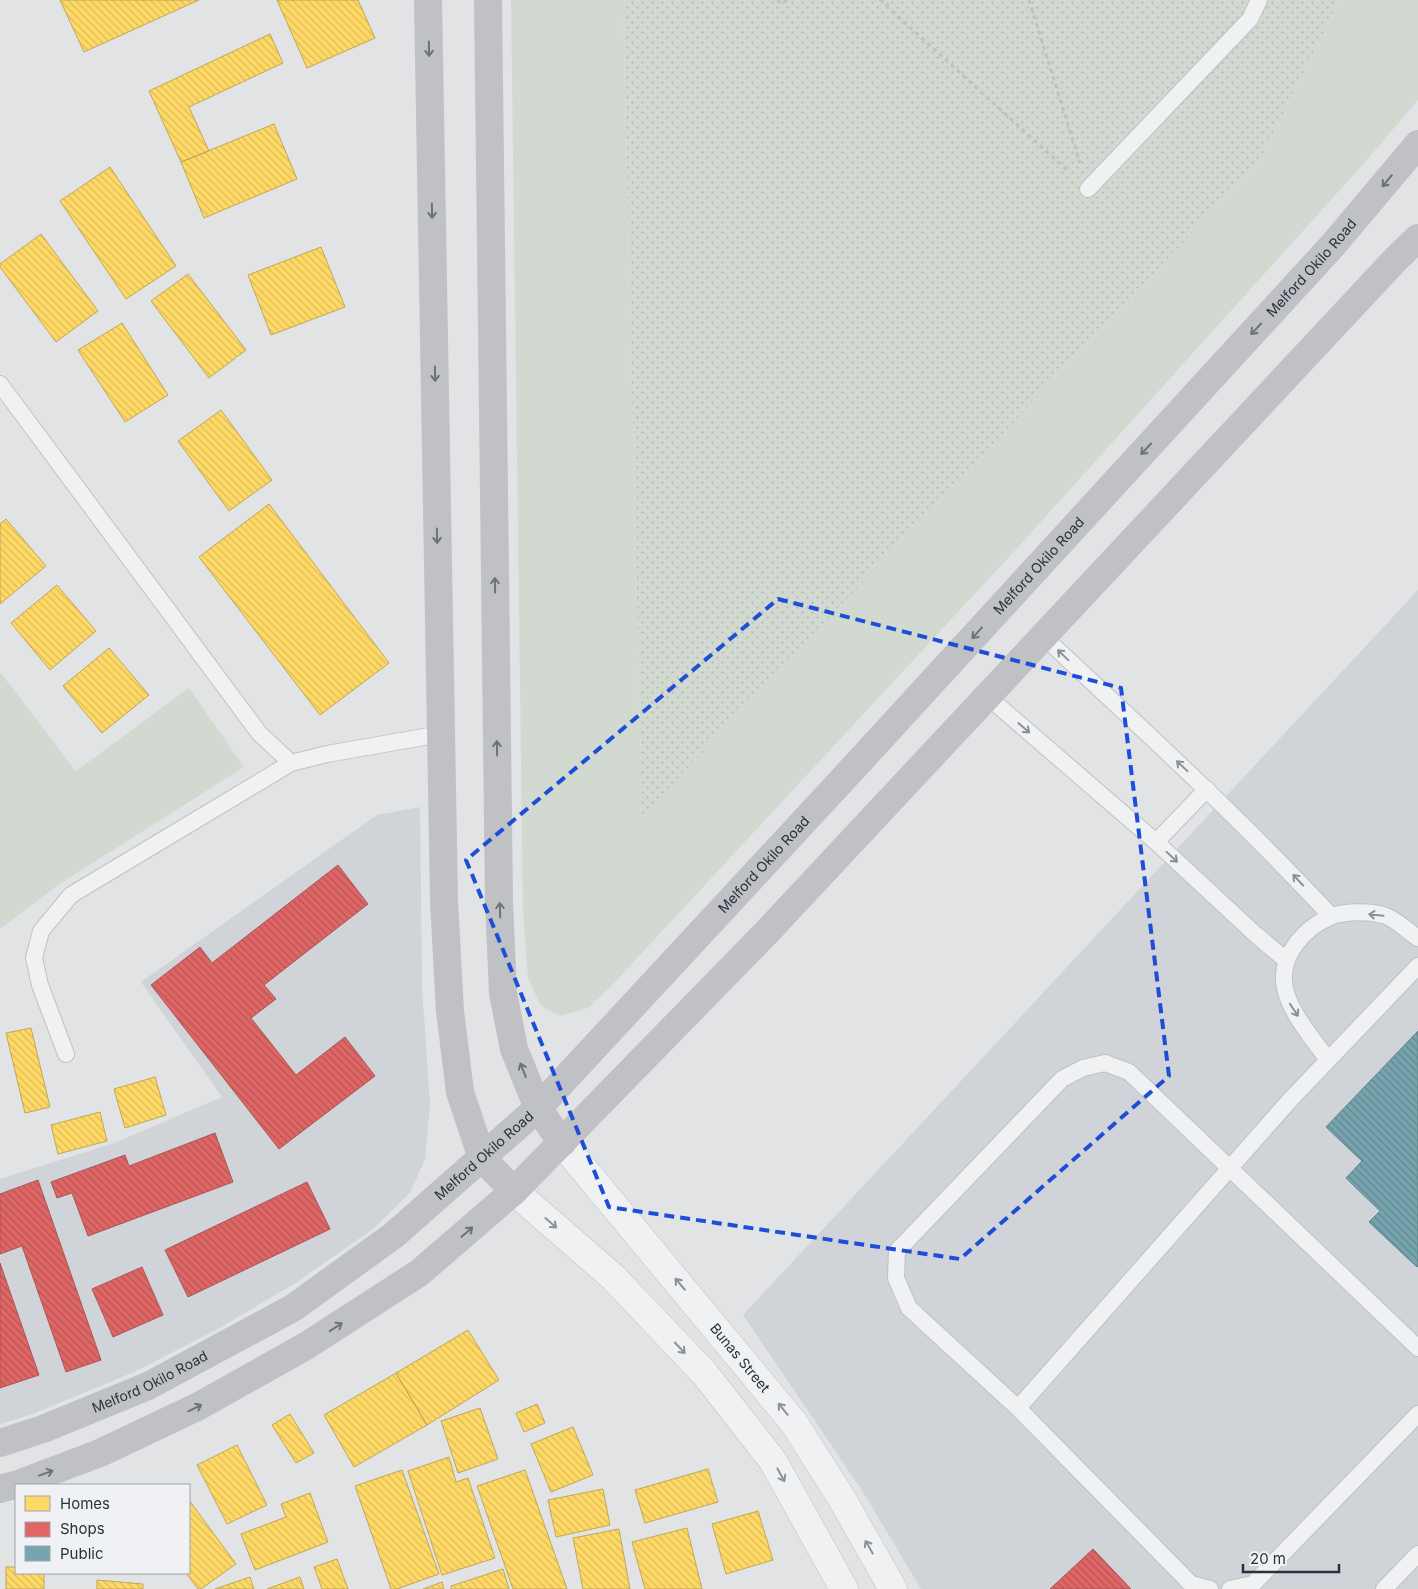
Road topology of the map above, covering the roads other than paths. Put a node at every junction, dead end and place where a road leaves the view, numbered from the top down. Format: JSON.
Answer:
{"nodes":[{"id":1,"x":428,"y":0,"type":"edge"},
{"id":2,"x":488,"y":0,"type":"edge"},
{"id":3,"x":1259,"y":0,"type":"edge"},
{"id":4,"x":1418,"y":144,"type":"edge"},
{"id":5,"x":1088,"y":189,"type":"road end"},
{"id":6,"x":1418,"y":238,"type":"edge"},
{"id":7,"x":0,"y":384,"type":"edge"},
{"id":8,"x":1044,"y":637,"type":"junction"},
{"id":9,"x":987,"y":696,"type":"junction"},
{"id":10,"x":441,"y":734,"type":"junction"},
{"id":11,"x":292,"y":763,"type":"junction"},
{"id":12,"x":1207,"y":789,"type":"junction"},
{"id":13,"x":1156,"y":842,"type":"junction"},
{"id":14,"x":1331,"y":916,"type":"junction"},
{"id":15,"x":1418,"y":938,"type":"edge"},
{"id":16,"x":1286,"y":960,"type":"junction"},
{"id":17,"x":1418,"y":966,"type":"edge"},
{"id":18,"x":66,"y":1054,"type":"dead end"},
{"id":19,"x":1328,"y":1060,"type":"junction"},
{"id":20,"x":538,"y":1108,"type":"junction"},
{"id":21,"x":562,"y":1143,"type":"junction"},
{"id":22,"x":482,"y":1158,"type":"junction"},
{"id":23,"x":1230,"y":1168,"type":"junction"},
{"id":24,"x":514,"y":1192,"type":"junction"},
{"id":25,"x":1418,"y":1348,"type":"edge"},
{"id":26,"x":1018,"y":1408,"type":"junction"},
{"id":27,"x":1418,"y":1414,"type":"edge"},
{"id":28,"x":0,"y":1443,"type":"edge"},
{"id":29,"x":18,"y":1484,"type":"edge"},
{"id":30,"x":15,"y":1485,"type":"edge"},
{"id":31,"x":0,"y":1488,"type":"edge"},
{"id":32,"x":1418,"y":1554,"type":"edge"},
{"id":33,"x":844,"y":1589,"type":"edge"},
{"id":34,"x":893,"y":1589,"type":"edge"},
{"id":35,"x":1210,"y":1589,"type":"edge"},
{"id":36,"x":1230,"y":1589,"type":"edge"},
{"id":37,"x":1384,"y":1589,"type":"edge"}],
"edges":[{"from":1,"to":10,"type":"main road","one_way":true},
{"from":20,"to":2,"type":"main road","one_way":true},
{"from":3,"to":5,"type":"lane"},
{"from":4,"to":20,"type":"main road","name":"Melford Okilo Road","one_way":true},
{"from":6,"to":8,"type":"main road"},
{"from":7,"to":11,"type":"lane"},
{"from":8,"to":9,"type":"main road"},
{"from":12,"to":8,"type":"lane","one_way":true},
{"from":9,"to":13,"type":"lane","one_way":true},
{"from":9,"to":21,"type":"main road"},
{"from":10,"to":11,"type":"lane"},
{"from":10,"to":22,"type":"main road"},
{"from":11,"to":18,"type":"lane"},
{"from":12,"to":13,"type":"lane"},
{"from":14,"to":12,"type":"lane","one_way":true},
{"from":13,"to":16,"type":"lane","one_way":true},
{"from":15,"to":14,"type":"lane","one_way":true},
{"from":14,"to":16,"type":"lane"},
{"from":16,"to":19,"type":"lane","one_way":true},
{"from":17,"to":19,"type":"lane"},
{"from":19,"to":23,"type":"lane"},
{"from":20,"to":21,"type":"main road"},
{"from":20,"to":22,"type":"main road","name":"Melford Okilo Road"},
{"from":21,"to":24,"type":"main road"},
{"from":34,"to":21,"type":"street","name":"Bunas Street","one_way":true},
{"from":22,"to":24,"type":"main road"},
{"from":22,"to":28,"type":"main road","name":"Melford Okilo Road"},
{"from":23,"to":25,"type":"lane"},
{"from":23,"to":26,"type":"lane"},
{"from":23,"to":26,"type":"lane"},
{"from":29,"to":24,"type":"main road","one_way":true},
{"from":24,"to":33,"type":"street","one_way":true},
{"from":26,"to":35,"type":"lane"},
{"from":27,"to":36,"type":"lane"},
{"from":31,"to":30,"type":"main road","one_way":true},
{"from":32,"to":37,"type":"lane"}]}
